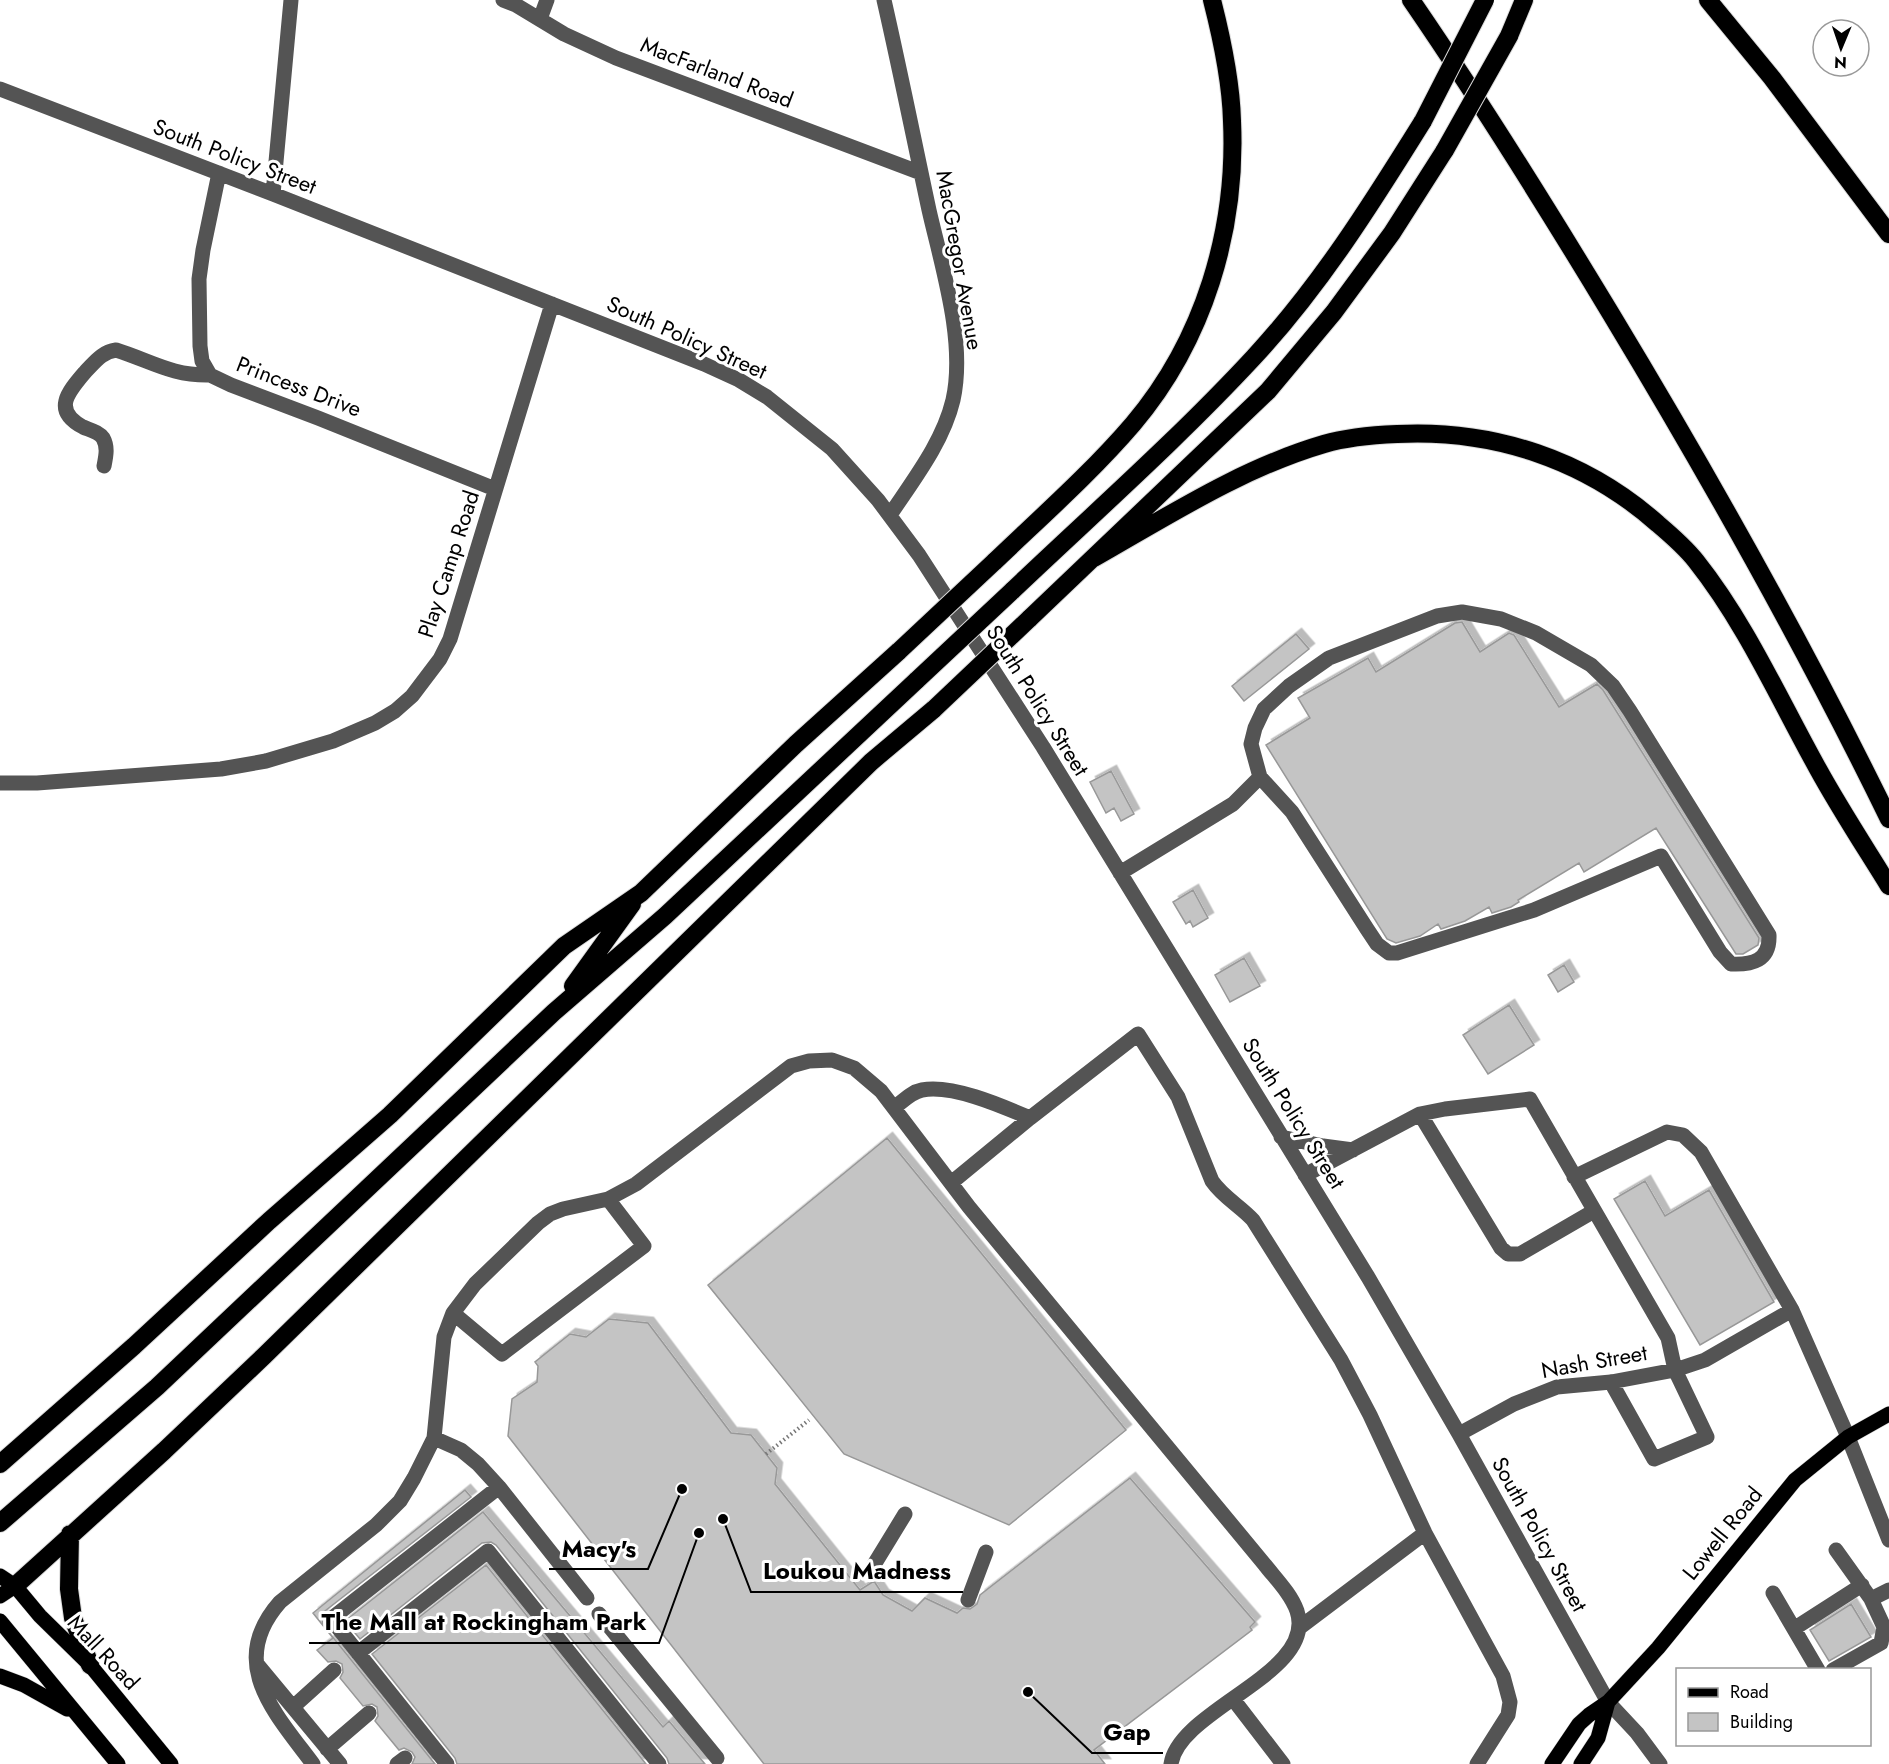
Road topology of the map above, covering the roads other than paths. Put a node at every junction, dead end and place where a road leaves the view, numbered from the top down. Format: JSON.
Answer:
{"nodes":[{"id":1,"x":291,"y":0,"type":"edge"},
{"id":2,"x":504,"y":0,"type":"edge"},
{"id":3,"x":547,"y":0,"type":"edge"},
{"id":4,"x":884,"y":0,"type":"edge"},
{"id":5,"x":1212,"y":0,"type":"edge"},
{"id":6,"x":1411,"y":0,"type":"edge"},
{"id":7,"x":1485,"y":0,"type":"edge"},
{"id":8,"x":1524,"y":0,"type":"edge"},
{"id":9,"x":1708,"y":0,"type":"edge"},
{"id":10,"x":540,"y":19,"type":"junction"},
{"id":11,"x":0,"y":89,"type":"edge"},
{"id":12,"x":219,"y":173,"type":"junction"},
{"id":13,"x":921,"y":173,"type":"junction"},
{"id":14,"x":273,"y":194,"type":"junction"},
{"id":15,"x":1889,"y":234,"type":"edge"},
{"id":16,"x":552,"y":304,"type":"junction"},
{"id":17,"x":210,"y":375,"type":"junction"},
{"id":18,"x":104,"y":466,"type":"dead end"},
{"id":19,"x":495,"y":489,"type":"junction"},
{"id":20,"x":890,"y":515,"type":"junction"},
{"id":21,"x":1094,"y":558,"type":"junction"},
{"id":22,"x":1260,"y":777,"type":"junction"},
{"id":23,"x":0,"y":783,"type":"edge"},
{"id":24,"x":1889,"y":819,"type":"edge"},
{"id":25,"x":1120,"y":873,"type":"junction"},
{"id":26,"x":1889,"y":886,"type":"edge"},
{"id":27,"x":641,"y":893,"type":"junction"},
{"id":28,"x":554,"y":1012,"type":"junction"},
{"id":29,"x":894,"y":1108,"type":"junction"},
{"id":30,"x":1420,"y":1114,"type":"junction"},
{"id":31,"x":1030,"y":1118,"type":"junction"},
{"id":32,"x":1281,"y":1137,"type":"junction"},
{"id":33,"x":1353,"y":1150,"type":"junction"},
{"id":34,"x":1305,"y":1176,"type":"junction"},
{"id":35,"x":1574,"y":1177,"type":"junction"},
{"id":36,"x":951,"y":1183,"type":"junction"},
{"id":37,"x":608,"y":1199,"type":"junction"},
{"id":38,"x":1594,"y":1211,"type":"junction"},
{"id":39,"x":1792,"y":1310,"type":"junction"},
{"id":40,"x":453,"y":1313,"type":"junction"},
{"id":41,"x":1675,"y":1370,"type":"junction"},
{"id":42,"x":1611,"y":1382,"type":"junction"},
{"id":43,"x":1889,"y":1414,"type":"edge"},
{"id":44,"x":1459,"y":1434,"type":"junction"},
{"id":45,"x":1848,"y":1437,"type":"junction"},
{"id":46,"x":434,"y":1438,"type":"junction"},
{"id":47,"x":0,"y":1464,"type":"edge"},
{"id":48,"x":499,"y":1487,"type":"junction"},
{"id":49,"x":905,"y":1514,"type":"dead end"},
{"id":50,"x":0,"y":1523,"type":"edge"},
{"id":51,"x":1425,"y":1533,"type":"junction"},
{"id":52,"x":70,"y":1534,"type":"junction"},
{"id":53,"x":1889,"y":1540,"type":"edge"},
{"id":54,"x":1836,"y":1550,"type":"dead end"},
{"id":55,"x":986,"y":1552,"type":"dead end"},
{"id":56,"x":872,"y":1568,"type":"dead end"},
{"id":57,"x":1862,"y":1585,"type":"junction"},
{"id":58,"x":5,"y":1586,"type":"edge"},
{"id":59,"x":1889,"y":1590,"type":"edge"},
{"id":60,"x":1773,"y":1593,"type":"dead end"},
{"id":61,"x":587,"y":1598,"type":"dead end"},
{"id":62,"x":1871,"y":1599,"type":"junction"},
{"id":63,"x":968,"y":1600,"type":"dead end"},
{"id":64,"x":599,"y":1614,"type":"dead end"},
{"id":65,"x":0,"y":1621,"type":"edge"},
{"id":66,"x":1299,"y":1628,"type":"junction"},
{"id":67,"x":1795,"y":1628,"type":"junction"},
{"id":68,"x":358,"y":1653,"type":"junction"},
{"id":69,"x":257,"y":1664,"type":"junction"},
{"id":70,"x":90,"y":1665,"type":"junction"},
{"id":71,"x":1817,"y":1668,"type":"edge"},
{"id":72,"x":1837,"y":1668,"type":"edge"},
{"id":73,"x":334,"y":1670,"type":"dead end"},
{"id":74,"x":0,"y":1676,"type":"edge"},
{"id":75,"x":1233,"y":1699,"type":"junction"},
{"id":76,"x":1608,"y":1702,"type":"junction"},
{"id":77,"x":292,"y":1707,"type":"junction"},
{"id":78,"x":369,"y":1713,"type":"dead end"},
{"id":79,"x":79,"y":1716,"type":"junction"},
{"id":80,"x":327,"y":1749,"type":"junction"},
{"id":81,"x":717,"y":1758,"type":"dead end"},
{"id":82,"x":118,"y":1764,"type":"edge"},
{"id":83,"x":171,"y":1764,"type":"edge"},
{"id":84,"x":313,"y":1764,"type":"edge"},
{"id":85,"x":340,"y":1764,"type":"edge"},
{"id":86,"x":447,"y":1764,"type":"edge"},
{"id":87,"x":659,"y":1764,"type":"edge"},
{"id":88,"x":1171,"y":1764,"type":"edge"},
{"id":89,"x":1283,"y":1764,"type":"edge"},
{"id":90,"x":1477,"y":1764,"type":"edge"},
{"id":91,"x":1552,"y":1764,"type":"edge"},
{"id":92,"x":1581,"y":1764,"type":"edge"},
{"id":93,"x":1660,"y":1764,"type":"edge"}],
"edges":[{"from":1,"to":14,"type":"street"},
{"from":2,"to":10,"type":"street","name":"MacFarland Road"},
{"from":3,"to":10,"type":"street"},
{"from":4,"to":13,"type":"street","name":"MacGregor Avenue"},
{"from":5,"to":27,"type":"highway","bridge":true},
{"from":6,"to":24,"type":"highway"},
{"from":7,"to":28,"type":"highway","bridge":true},
{"from":8,"to":21,"type":"highway","bridge":true},
{"from":9,"to":15,"type":"highway"},
{"from":10,"to":13,"type":"street","name":"MacFarland Road"},
{"from":11,"to":12,"type":"street","name":"South Policy Street"},
{"from":12,"to":14,"type":"street","name":"South Policy Street"},
{"from":12,"to":17,"type":"street","name":"Princess Drive"},
{"from":13,"to":20,"type":"street","name":"MacGregor Avenue"},
{"from":14,"to":16,"type":"street","name":"South Policy Street"},
{"from":16,"to":19,"type":"street","name":"Play Camp Road"},
{"from":16,"to":20,"type":"street","name":"South Policy Street"},
{"from":17,"to":18,"type":"street"},
{"from":17,"to":19,"type":"street","name":"Princess Drive"},
{"from":19,"to":23,"type":"street","name":"Play Camp Road"},
{"from":20,"to":25,"type":"street","name":"South Policy Street"},
{"from":21,"to":26,"type":"highway"},
{"from":21,"to":52,"type":"highway","bridge":true},
{"from":22,"to":22,"type":"street"},
{"from":22,"to":25,"type":"street"},
{"from":25,"to":32,"type":"street","name":"South Policy Street"},
{"from":27,"to":28,"type":"highway"},
{"from":27,"to":47,"type":"highway"},
{"from":28,"to":50,"type":"highway"},
{"from":29,"to":31,"type":"street"},
{"from":29,"to":36,"type":"street"},
{"from":29,"to":37,"type":"street"},
{"from":30,"to":33,"type":"street"},
{"from":30,"to":35,"type":"street"},
{"from":30,"to":38,"type":"street"},
{"from":31,"to":36,"type":"street"},
{"from":31,"to":51,"type":"street"},
{"from":32,"to":33,"type":"street"},
{"from":32,"to":34,"type":"street","name":"South Policy Street"},
{"from":33,"to":34,"type":"street"},
{"from":34,"to":44,"type":"street","name":"South Policy Street"},
{"from":35,"to":38,"type":"street"},
{"from":35,"to":39,"type":"street"},
{"from":36,"to":66,"type":"street"},
{"from":37,"to":40,"type":"street"},
{"from":37,"to":40,"type":"street"},
{"from":38,"to":41,"type":"street"},
{"from":39,"to":41,"type":"street","name":"Nash Street"},
{"from":39,"to":45,"type":"street"},
{"from":40,"to":46,"type":"street"},
{"from":41,"to":42,"type":"street","name":"Nash Street"},
{"from":41,"to":42,"type":"street"},
{"from":42,"to":44,"type":"street","name":"Nash Street"},
{"from":43,"to":45,"type":"main road","name":"Lowell Road"},
{"from":44,"to":76,"type":"street","name":"South Policy Street"},
{"from":45,"to":53,"type":"street"},
{"from":45,"to":76,"type":"main road","name":"Lowell Road"},
{"from":46,"to":48,"type":"street"},
{"from":46,"to":69,"type":"street"},
{"from":48,"to":61,"type":"street"},
{"from":48,"to":68,"type":"street"},
{"from":49,"to":56,"type":"street"},
{"from":51,"to":66,"type":"street"},
{"from":51,"to":90,"type":"street"},
{"from":52,"to":58,"type":"highway"},
{"from":52,"to":70,"type":"highway"},
{"from":54,"to":57,"type":"street"},
{"from":55,"to":63,"type":"street"},
{"from":57,"to":62,"type":"street"},
{"from":57,"to":67,"type":"street"},
{"from":58,"to":70,"type":"main road","name":"Mall Road"},
{"from":59,"to":62,"type":"street"},
{"from":60,"to":67,"type":"street"},
{"from":62,"to":72,"type":"street"},
{"from":64,"to":81,"type":"street"},
{"from":65,"to":79,"type":"main road"},
{"from":66,"to":75,"type":"street"},
{"from":67,"to":71,"type":"street"},
{"from":68,"to":86,"type":"street"},
{"from":68,"to":87,"type":"street"},
{"from":69,"to":77,"type":"street"},
{"from":69,"to":84,"type":"street"},
{"from":70,"to":83,"type":"main road","name":"Mall Road"},
{"from":73,"to":77,"type":"street"},
{"from":74,"to":79,"type":"main road"},
{"from":75,"to":88,"type":"street"},
{"from":75,"to":89,"type":"street"},
{"from":76,"to":91,"type":"main road","name":"Lowell Road"},
{"from":76,"to":92,"type":"main road"},
{"from":76,"to":93,"type":"street","name":"South Policy Street"},
{"from":77,"to":80,"type":"street"},
{"from":78,"to":80,"type":"street"},
{"from":79,"to":82,"type":"main road"},
{"from":80,"to":85,"type":"street"}]}
